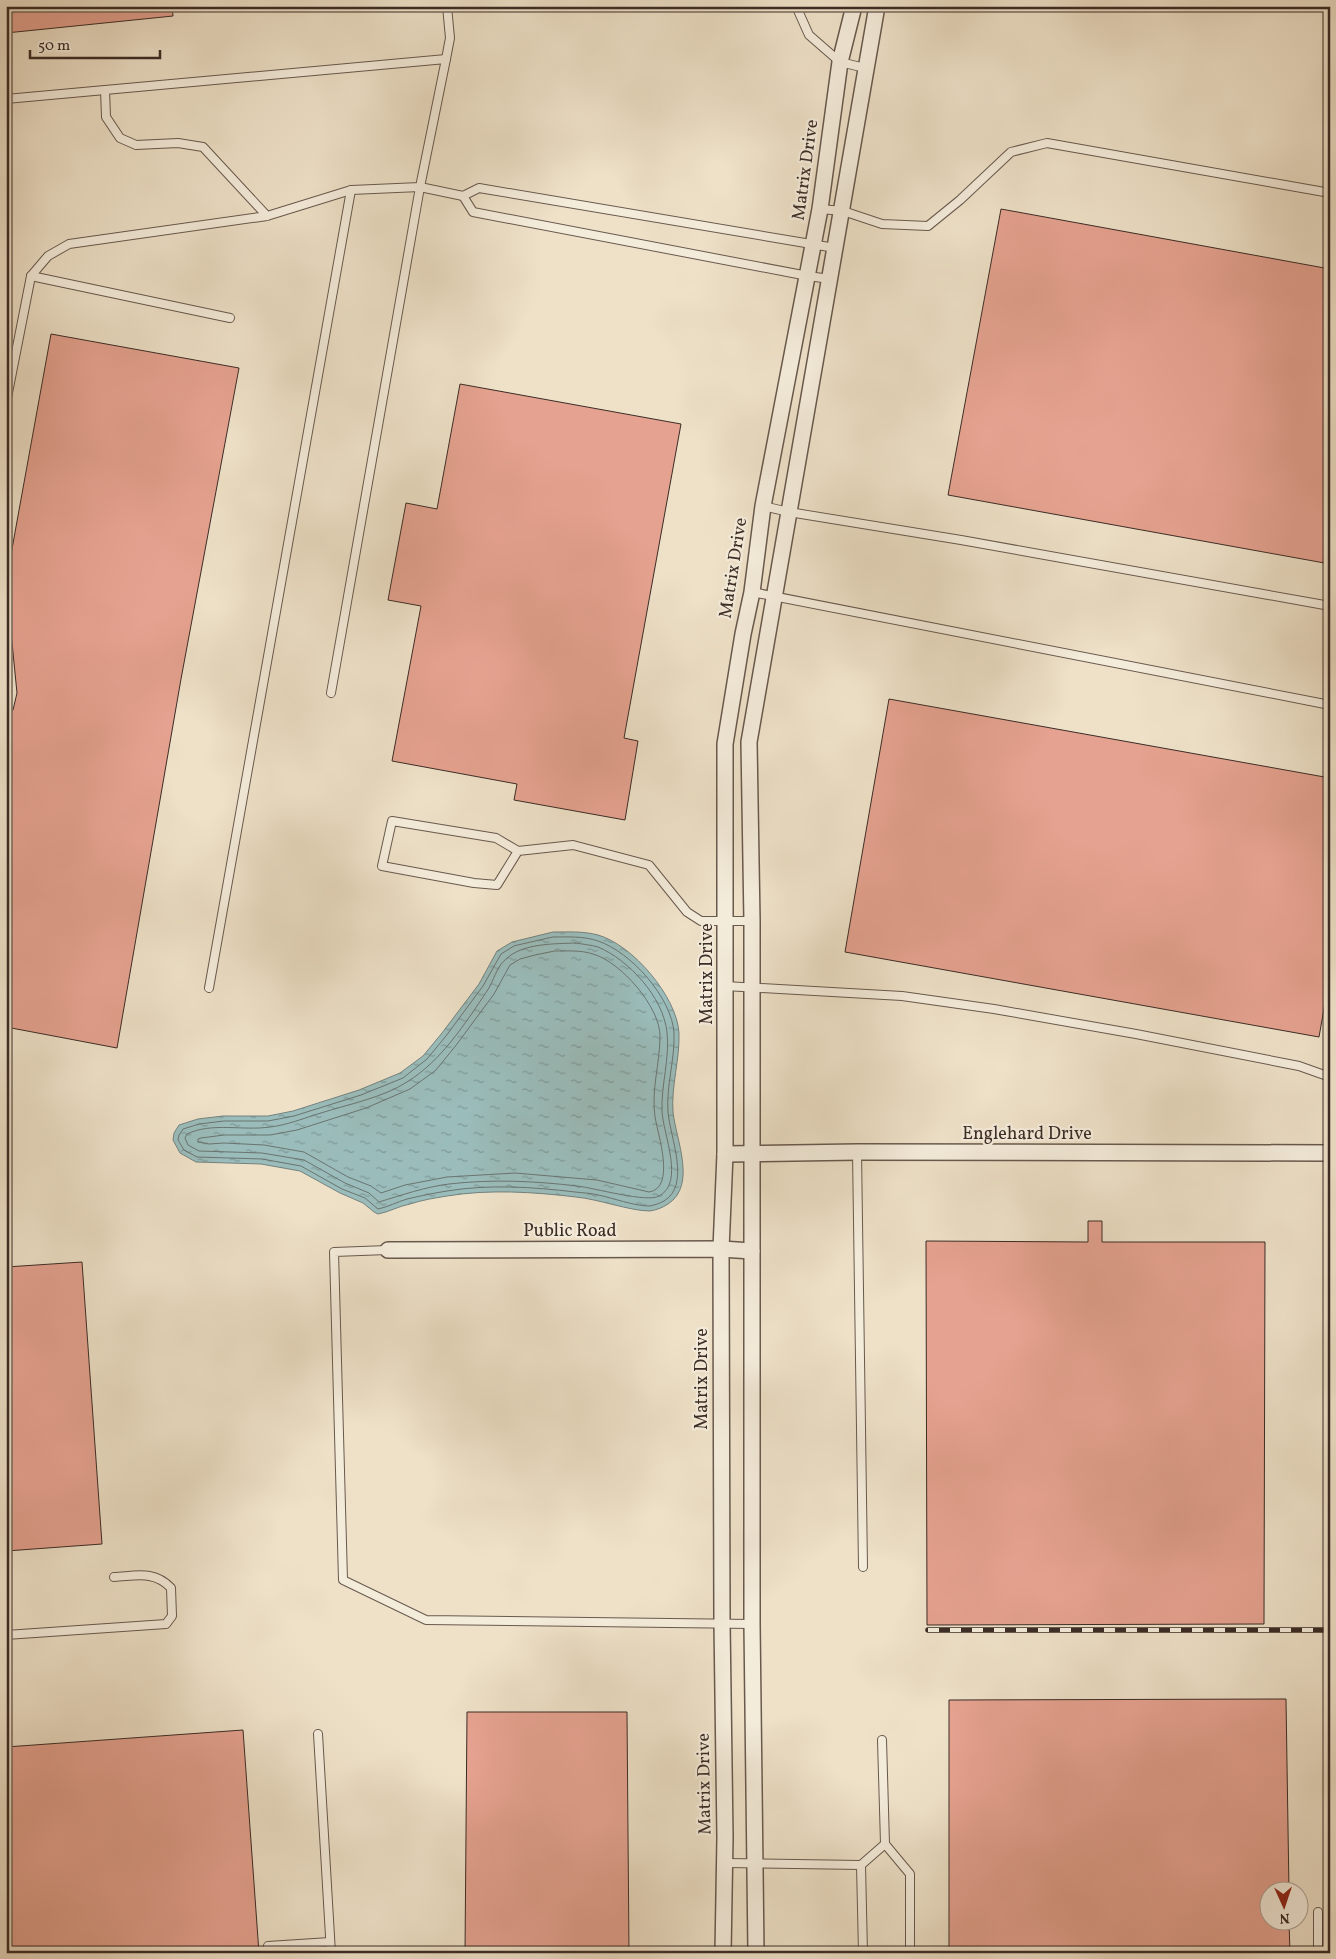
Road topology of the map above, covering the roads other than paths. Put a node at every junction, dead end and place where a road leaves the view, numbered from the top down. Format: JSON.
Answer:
{"nodes":[{"id":1,"x":447,"y":6,"type":"edge"},
{"id":2,"x":796,"y":6,"type":"edge"},
{"id":3,"x":854,"y":6,"type":"edge"},
{"id":4,"x":877,"y":6,"type":"edge"},
{"id":5,"x":446,"y":59,"type":"junction"},
{"id":6,"x":840,"y":62,"type":"junction"},
{"id":7,"x":866,"y":68,"type":"junction"},
{"id":8,"x":105,"y":90,"type":"junction"},
{"id":9,"x":6,"y":100,"type":"edge"},
{"id":10,"x":420,"y":187,"type":"junction"},
{"id":11,"x":351,"y":190,"type":"junction"},
{"id":12,"x":1330,"y":194,"type":"edge"},
{"id":13,"x":463,"y":196,"type":"junction"},
{"id":14,"x":820,"y":209,"type":"junction"},
{"id":15,"x":843,"y":211,"type":"junction"},
{"id":16,"x":267,"y":216,"type":"junction"},
{"id":17,"x":814,"y":244,"type":"junction"},
{"id":18,"x":835,"y":248,"type":"junction"},
{"id":19,"x":31,"y":276,"type":"junction"},
{"id":20,"x":808,"y":276,"type":"junction"},
{"id":21,"x":830,"y":279,"type":"junction"},
{"id":22,"x":230,"y":318,"type":"dead end"},
{"id":23,"x":6,"y":403,"type":"edge"},
{"id":24,"x":763,"y":506,"type":"junction"},
{"id":25,"x":788,"y":512,"type":"junction"},
{"id":26,"x":752,"y":592,"type":"junction"},
{"id":27,"x":775,"y":597,"type":"junction"},
{"id":28,"x":1330,"y":606,"type":"edge"},
{"id":29,"x":331,"y":692,"type":"dead end"},
{"id":30,"x":1330,"y":705,"type":"edge"},
{"id":31,"x":518,"y":852,"type":"junction"},
{"id":32,"x":726,"y":920,"type":"junction"},
{"id":33,"x":752,"y":921,"type":"junction"},
{"id":34,"x":725,"y":986,"type":"junction"},
{"id":35,"x":751,"y":986,"type":"junction"},
{"id":36,"x":209,"y":988,"type":"dead end"},
{"id":37,"x":1330,"y":1077,"type":"edge"},
{"id":38,"x":857,"y":1152,"type":"junction"},
{"id":39,"x":1330,"y":1153,"type":"edge"},
{"id":40,"x":725,"y":1154,"type":"junction"},
{"id":41,"x":751,"y":1154,"type":"junction"},
{"id":42,"x":721,"y":1249,"type":"junction"},
{"id":43,"x":388,"y":1250,"type":"joint"},
{"id":44,"x":752,"y":1251,"type":"junction"},
{"id":45,"x":863,"y":1567,"type":"dead end"},
{"id":46,"x":114,"y":1577,"type":"dead end"},
{"id":47,"x":722,"y":1623,"type":"junction"},
{"id":48,"x":752,"y":1624,"type":"junction"},
{"id":49,"x":6,"y":1635,"type":"edge"},
{"id":50,"x":318,"y":1734,"type":"dead end"},
{"id":51,"x":882,"y":1740,"type":"dead end"},
{"id":52,"x":885,"y":1844,"type":"junction"},
{"id":53,"x":724,"y":1863,"type":"junction"},
{"id":54,"x":756,"y":1864,"type":"junction"},
{"id":55,"x":861,"y":1865,"type":"junction"},
{"id":56,"x":1318,"y":1912,"type":"dead end"},
{"id":57,"x":330,"y":1942,"type":"junction"},
{"id":58,"x":268,"y":1946,"type":"dead end"},
{"id":59,"x":331,"y":1953,"type":"edge"},
{"id":60,"x":723,"y":1953,"type":"edge"},
{"id":61,"x":756,"y":1953,"type":"edge"},
{"id":62,"x":863,"y":1953,"type":"edge"},
{"id":63,"x":910,"y":1953,"type":"edge"},
{"id":64,"x":1318,"y":1953,"type":"edge"}],
"edges":[{"from":1,"to":5,"type":"lane"},
{"from":2,"to":6,"type":"lane"},
{"from":3,"to":6,"type":"street","name":"Matrix Drive"},
{"from":4,"to":7,"type":"street"},
{"from":5,"to":8,"type":"lane"},
{"from":5,"to":10,"type":"lane"},
{"from":6,"to":7,"type":"lane"},
{"from":6,"to":14,"type":"street","name":"Matrix Drive"},
{"from":7,"to":15,"type":"street"},
{"from":8,"to":9,"type":"lane"},
{"from":8,"to":16,"type":"lane"},
{"from":10,"to":11,"type":"lane"},
{"from":10,"to":13,"type":"lane"},
{"from":10,"to":29,"type":"lane"},
{"from":11,"to":16,"type":"lane"},
{"from":11,"to":36,"type":"lane"},
{"from":12,"to":15,"type":"lane"},
{"from":13,"to":17,"type":"lane"},
{"from":13,"to":20,"type":"lane"},
{"from":14,"to":15,"type":"lane"},
{"from":14,"to":17,"type":"street","name":"Matrix Drive"},
{"from":15,"to":18,"type":"street"},
{"from":16,"to":19,"type":"lane"},
{"from":17,"to":18,"type":"lane"},
{"from":17,"to":20,"type":"street","name":"Matrix Drive"},
{"from":18,"to":21,"type":"street"},
{"from":19,"to":22,"type":"lane"},
{"from":19,"to":23,"type":"lane"},
{"from":20,"to":21,"type":"lane"},
{"from":20,"to":24,"type":"street","name":"Matrix Drive"},
{"from":21,"to":25,"type":"street"},
{"from":24,"to":25,"type":"lane"},
{"from":24,"to":26,"type":"street","name":"Matrix Drive"},
{"from":25,"to":27,"type":"street"},
{"from":25,"to":28,"type":"lane"},
{"from":26,"to":27,"type":"lane"},
{"from":26,"to":32,"type":"street","name":"Matrix Drive"},
{"from":27,"to":30,"type":"lane"},
{"from":27,"to":33,"type":"street"},
{"from":31,"to":31,"type":"lane"},
{"from":31,"to":32,"type":"lane"},
{"from":32,"to":33,"type":"lane"},
{"from":32,"to":34,"type":"street","name":"Matrix Drive"},
{"from":33,"to":35,"type":"street"},
{"from":34,"to":35,"type":"lane"},
{"from":34,"to":40,"type":"street","name":"Matrix Drive"},
{"from":35,"to":37,"type":"lane"},
{"from":35,"to":41,"type":"street"},
{"from":38,"to":39,"type":"street","name":"Englehard Drive"},
{"from":38,"to":41,"type":"street","name":"Englehard Drive"},
{"from":38,"to":45,"type":"lane"},
{"from":40,"to":41,"type":"street","name":"Englehard Drive"},
{"from":40,"to":42,"type":"street","name":"Matrix Drive"},
{"from":41,"to":44,"type":"street"},
{"from":42,"to":43,"type":"street","name":"Public Road"},
{"from":42,"to":44,"type":"street","name":"Public Road"},
{"from":42,"to":47,"type":"street","name":"Matrix Drive"},
{"from":43,"to":47,"type":"lane"},
{"from":44,"to":48,"type":"street"},
{"from":46,"to":49,"type":"lane"},
{"from":47,"to":48,"type":"lane"},
{"from":47,"to":53,"type":"street","name":"Matrix Drive"},
{"from":48,"to":54,"type":"street"},
{"from":50,"to":57,"type":"lane"},
{"from":51,"to":52,"type":"lane"},
{"from":52,"to":55,"type":"lane"},
{"from":52,"to":63,"type":"lane"},
{"from":53,"to":54,"type":"lane"},
{"from":53,"to":60,"type":"street","name":"Matrix Drive"},
{"from":54,"to":55,"type":"lane"},
{"from":54,"to":61,"type":"street"},
{"from":55,"to":62,"type":"lane"},
{"from":56,"to":64,"type":"lane"},
{"from":57,"to":58,"type":"lane"},
{"from":57,"to":59,"type":"lane"}]}
